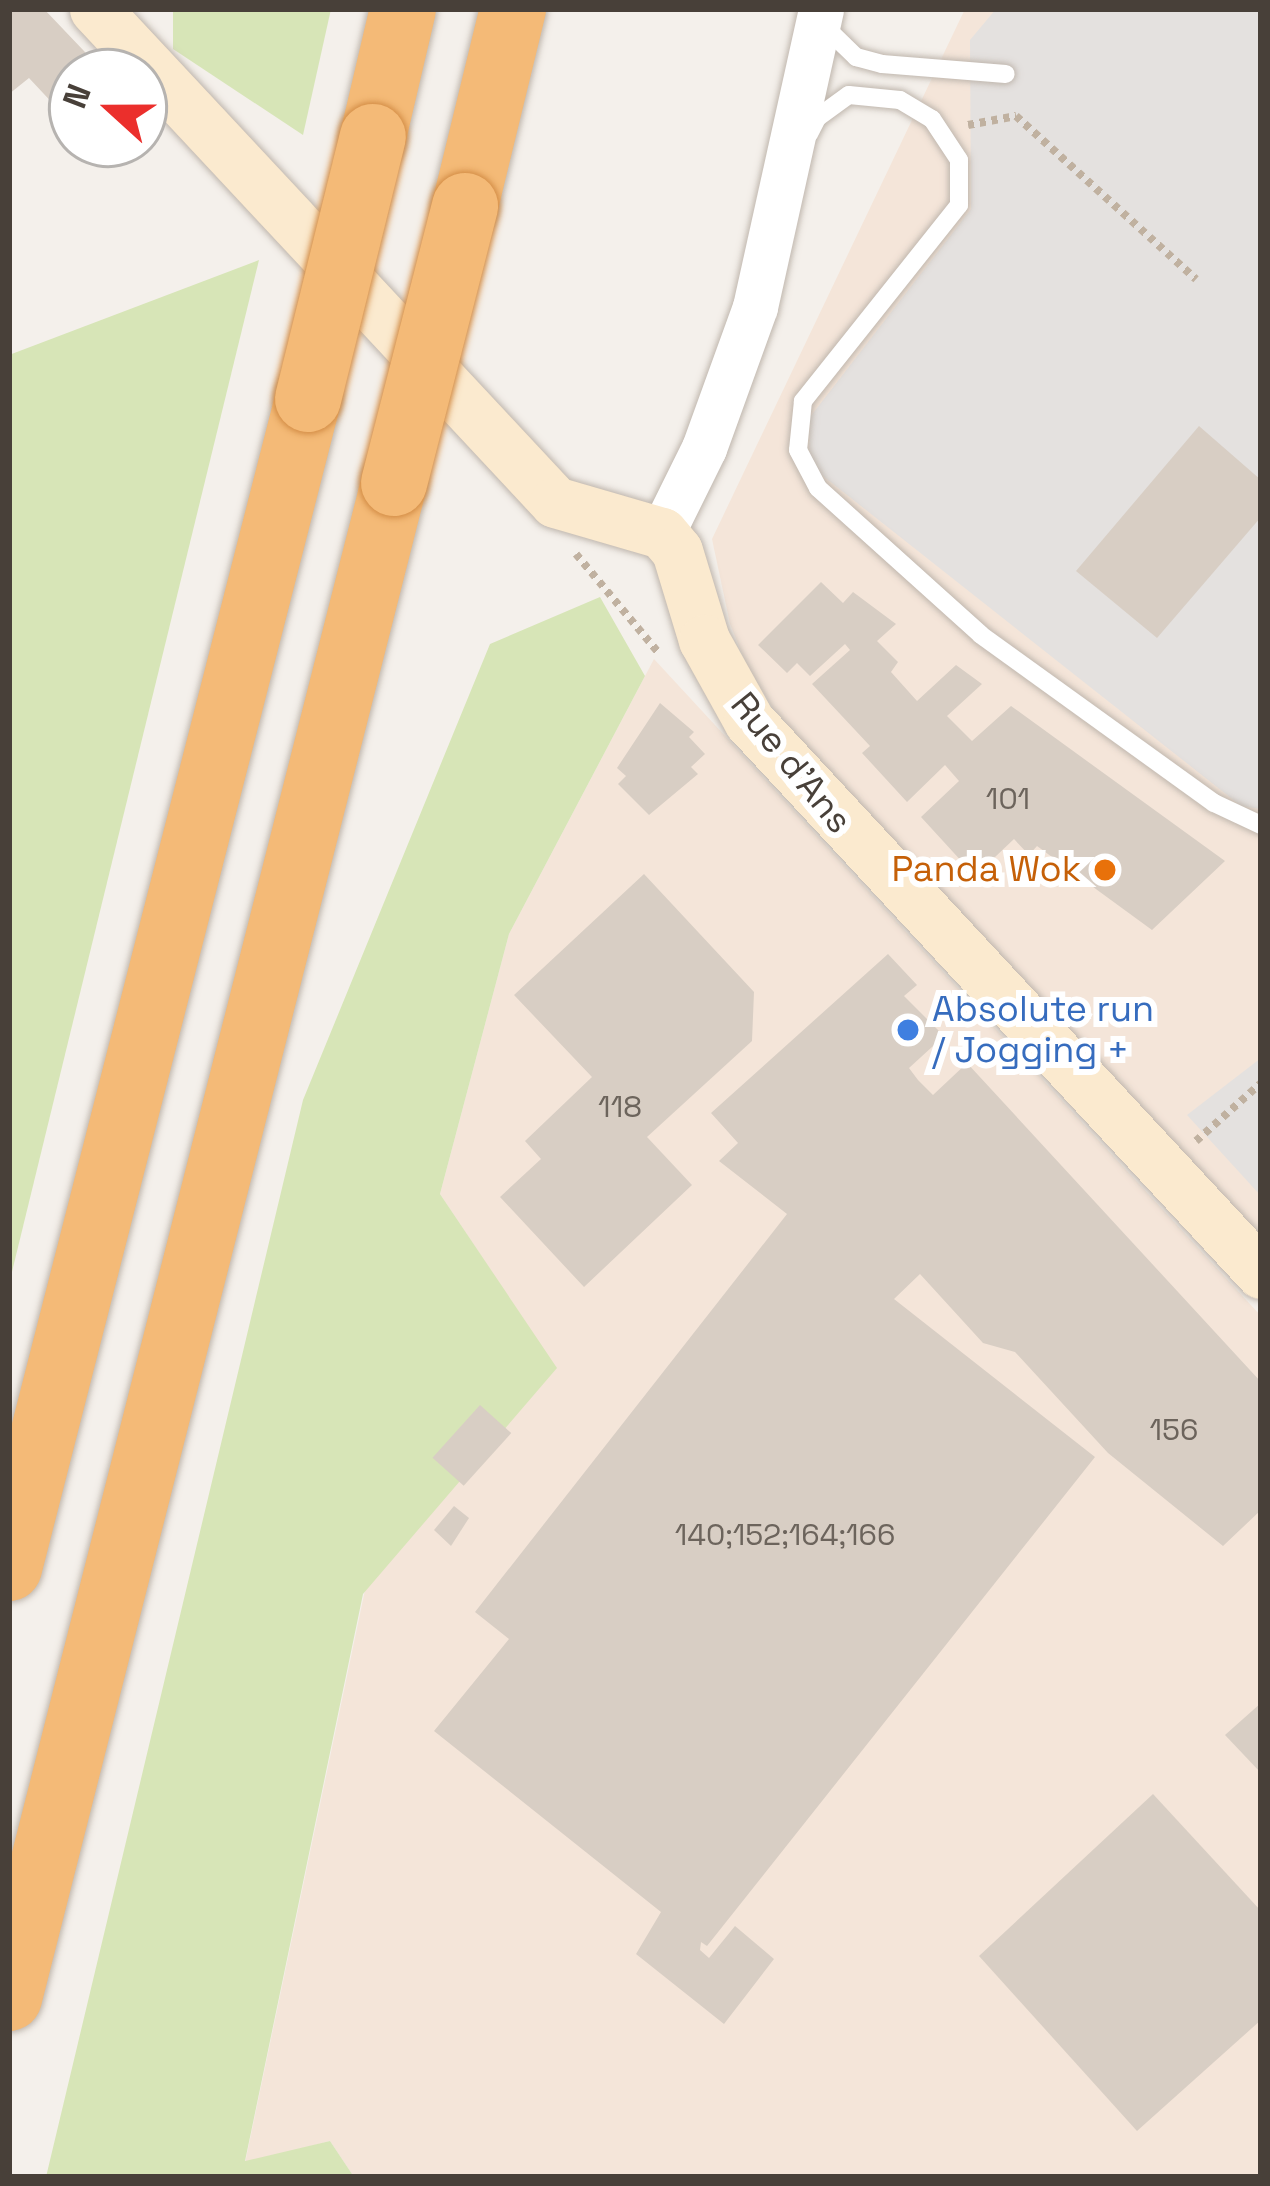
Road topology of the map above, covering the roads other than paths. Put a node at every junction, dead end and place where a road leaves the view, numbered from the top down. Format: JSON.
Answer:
{"nodes":[{"id":1,"x":95,"y":9,"type":"edge"},
{"id":2,"x":403,"y":9,"type":"edge"},
{"id":3,"x":513,"y":9,"type":"edge"},
{"id":4,"x":819,"y":14,"type":"edge"},
{"id":5,"x":1006,"y":74,"type":"dead end"},
{"id":6,"x":794,"y":148,"type":"junction"},
{"id":7,"x":662,"y":533,"type":"junction"},
{"id":8,"x":1261,"y":825,"type":"edge"},
{"id":9,"x":1261,"y":1273,"type":"edge"},
{"id":10,"x":9,"y":1568,"type":"edge"},
{"id":11,"x":9,"y":1998,"type":"edge"}],
"edges":[{"from":1,"to":7,"type":"main road"},
{"from":2,"to":10,"type":"highway","bridge":true},
{"from":3,"to":11,"type":"highway","bridge":true},
{"from":4,"to":5,"type":"lane"},
{"from":4,"to":6,"type":"street"},
{"from":6,"to":7,"type":"street"},
{"from":6,"to":8,"type":"lane"},
{"from":7,"to":9,"type":"main road","name":"Rue d'Ans"}]}
